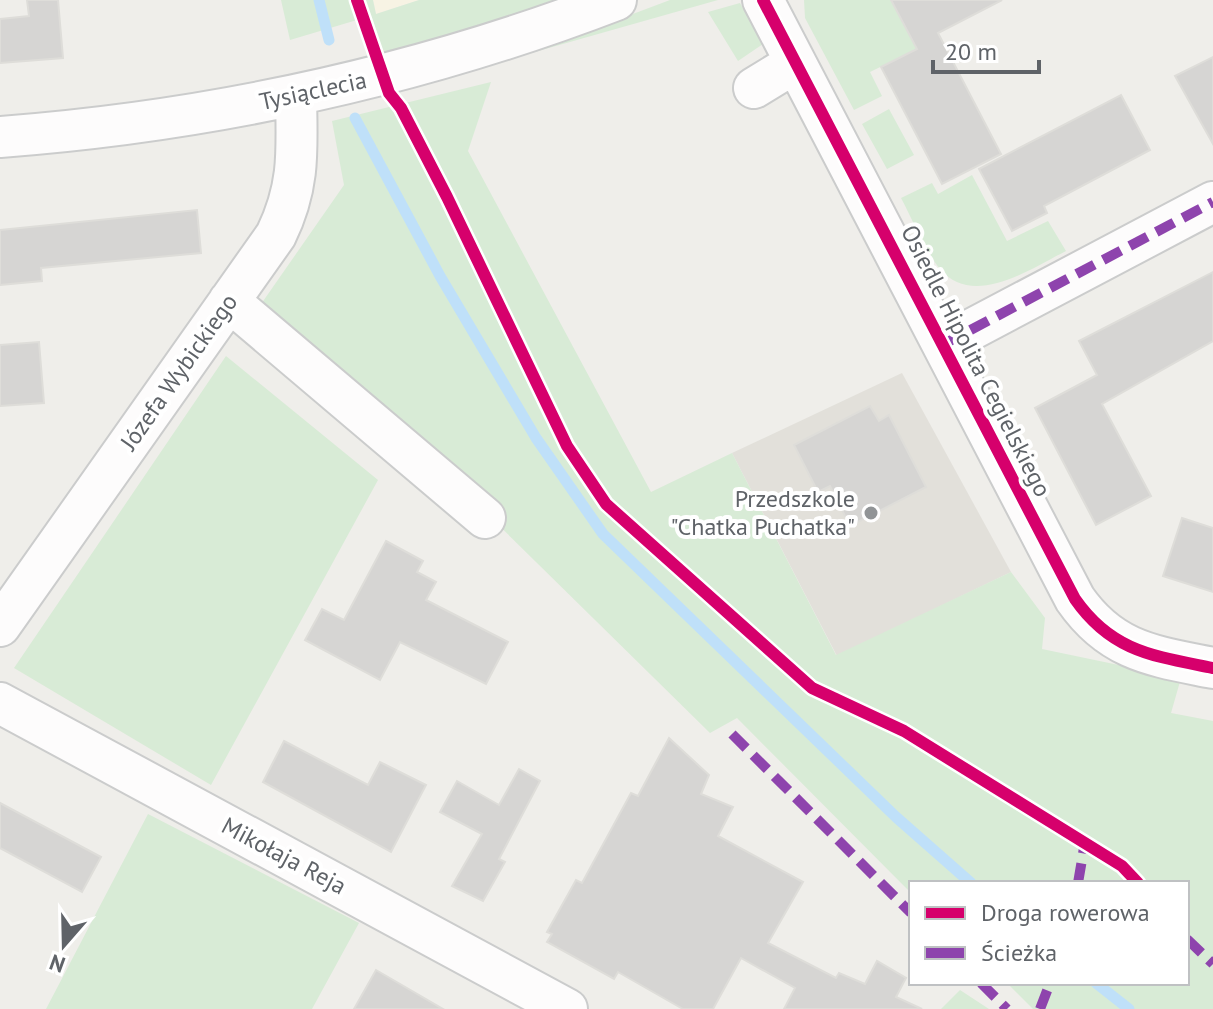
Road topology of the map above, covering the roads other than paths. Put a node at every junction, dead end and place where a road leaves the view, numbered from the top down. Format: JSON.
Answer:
{"nodes":[{"id":1,"x":616,"y":0,"type":"edge"},
{"id":2,"x":763,"y":0,"type":"edge"},
{"id":3,"x":795,"y":63,"type":"junction"},
{"id":4,"x":754,"y":88,"type":"dead end"},
{"id":5,"x":296,"y":97,"type":"junction"},
{"id":6,"x":0,"y":137,"type":"edge"},
{"id":7,"x":1213,"y":202,"type":"edge"},
{"id":8,"x":229,"y":301,"type":"junction"},
{"id":9,"x":944,"y":344,"type":"junction"},
{"id":10,"x":485,"y":518,"type":"dead end"},
{"id":11,"x":0,"y":626,"type":"edge"},
{"id":12,"x":1213,"y":668,"type":"edge"},
{"id":13,"x":0,"y":703,"type":"edge"},
{"id":14,"x":567,"y":1009,"type":"edge"}],
"edges":[{"from":1,"to":5,"type":"street","name":"Tysiąclecia"},
{"from":2,"to":3,"type":"street","name":"Osiedle Hipolita Cegielskiego"},
{"from":3,"to":4,"type":"street"},
{"from":3,"to":9,"type":"street","name":"Osiedle Hipolita Cegielskiego"},
{"from":5,"to":6,"type":"street","name":"Tysiąclecia"},
{"from":5,"to":8,"type":"street","name":"Józefa Wybickiego"},
{"from":7,"to":9,"type":"street","name":"Osiedle Hipolita Cegielskiego"},
{"from":8,"to":10,"type":"street"},
{"from":8,"to":11,"type":"street","name":"Józefa Wybickiego"},
{"from":9,"to":12,"type":"street","name":"Osiedle Hipolita Cegielskiego"},
{"from":13,"to":14,"type":"street","name":"Mikołaja Reja"}]}
